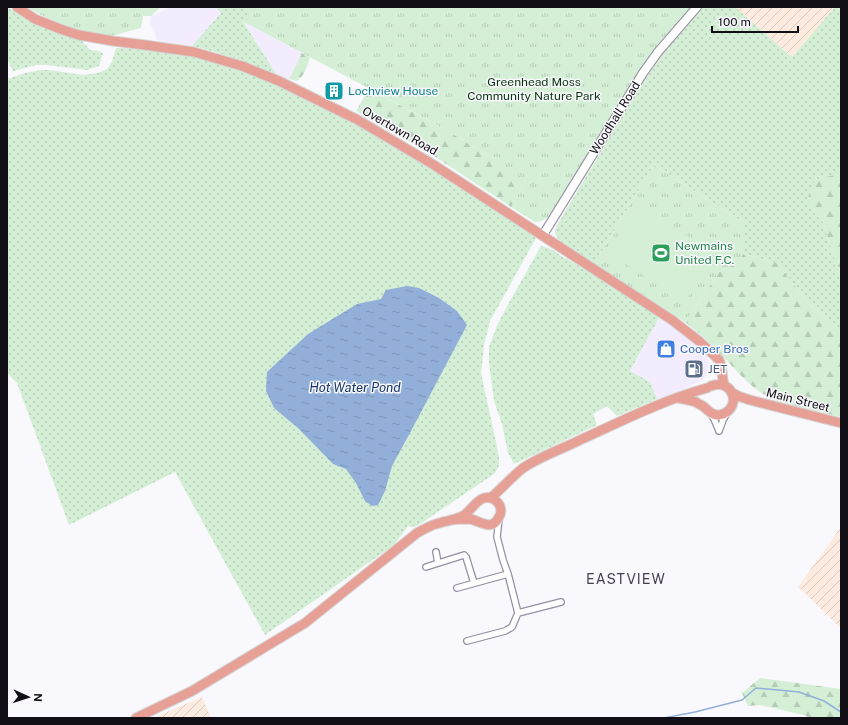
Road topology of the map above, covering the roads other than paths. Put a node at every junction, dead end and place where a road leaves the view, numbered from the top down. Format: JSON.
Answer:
{"nodes":[{"id":1,"x":17,"y":7,"type":"edge"},
{"id":2,"x":697,"y":7,"type":"edge"},
{"id":3,"x":543,"y":235,"type":"junction"},
{"id":4,"x":722,"y":370,"type":"junction"},
{"id":5,"x":709,"y":387,"type":"junction"},
{"id":6,"x":728,"y":388,"type":"junction"},
{"id":7,"x":676,"y":398,"type":"junction"},
{"id":8,"x":750,"y":400,"type":"junction"},
{"id":9,"x":730,"y":409,"type":"junction"},
{"id":10,"x":707,"y":410,"type":"junction"},
{"id":11,"x":841,"y":423,"type":"edge"},
{"id":12,"x":510,"y":481,"type":"junction"},
{"id":13,"x":490,"y":498,"type":"junction"},
{"id":14,"x":498,"y":504,"type":"junction"},
{"id":15,"x":474,"y":506,"type":"junction"},
{"id":16,"x":499,"y":518,"type":"junction"},
{"id":17,"x":451,"y":520,"type":"junction"},
{"id":18,"x":477,"y":521,"type":"junction"},
{"id":19,"x":486,"y":525,"type":"junction"},
{"id":20,"x":497,"y":537,"type":"junction"},
{"id":21,"x":436,"y":552,"type":"dead end"},
{"id":22,"x":438,"y":563,"type":"junction"},
{"id":23,"x":426,"y":567,"type":"dead end"},
{"id":24,"x":508,"y":574,"type":"junction"},
{"id":25,"x":474,"y":583,"type":"junction"},
{"id":26,"x":457,"y":588,"type":"dead end"},
{"id":27,"x":561,"y":602,"type":"dead end"},
{"id":28,"x":518,"y":613,"type":"junction"},
{"id":29,"x":467,"y":641,"type":"dead end"},
{"id":30,"x":136,"y":718,"type":"edge"}],
"edges":[{"from":1,"to":3,"type":"main road","name":"Overtown Road"},
{"from":2,"to":3,"type":"street","name":"Woodhall Road"},
{"from":3,"to":4,"type":"main road","name":"Overtown Road"},
{"from":4,"to":5,"type":"main road"},
{"from":4,"to":6,"type":"main road","name":"Overtown Road"},
{"from":5,"to":6,"type":"main road"},
{"from":5,"to":7,"type":"main road"},
{"from":5,"to":10,"type":"main road"},
{"from":6,"to":8,"type":"main road","name":"Main Street"},
{"from":6,"to":9,"type":"main road"},
{"from":7,"to":10,"type":"main road"},
{"from":7,"to":12,"type":"main road"},
{"from":8,"to":9,"type":"main road","name":"Main Street"},
{"from":8,"to":11,"type":"main road","name":"Main Street"},
{"from":9,"to":10,"type":"main road"},
{"from":9,"to":10,"type":"street"},
{"from":12,"to":13,"type":"main road"},
{"from":12,"to":14,"type":"main road"},
{"from":13,"to":14,"type":"main road"},
{"from":13,"to":15,"type":"main road"},
{"from":14,"to":16,"type":"main road"},
{"from":15,"to":17,"type":"main road"},
{"from":15,"to":18,"type":"main road"},
{"from":16,"to":19,"type":"main road"},
{"from":16,"to":20,"type":"street"},
{"from":17,"to":18,"type":"main road"},
{"from":17,"to":30,"type":"main road"},
{"from":18,"to":19,"type":"main road"},
{"from":19,"to":20,"type":"street"},
{"from":20,"to":24,"type":"street"},
{"from":21,"to":22,"type":"street"},
{"from":22,"to":23,"type":"street"},
{"from":22,"to":25,"type":"street"},
{"from":24,"to":25,"type":"street"},
{"from":24,"to":28,"type":"street"},
{"from":25,"to":26,"type":"street"},
{"from":27,"to":28,"type":"street"},
{"from":28,"to":29,"type":"street"}]}
